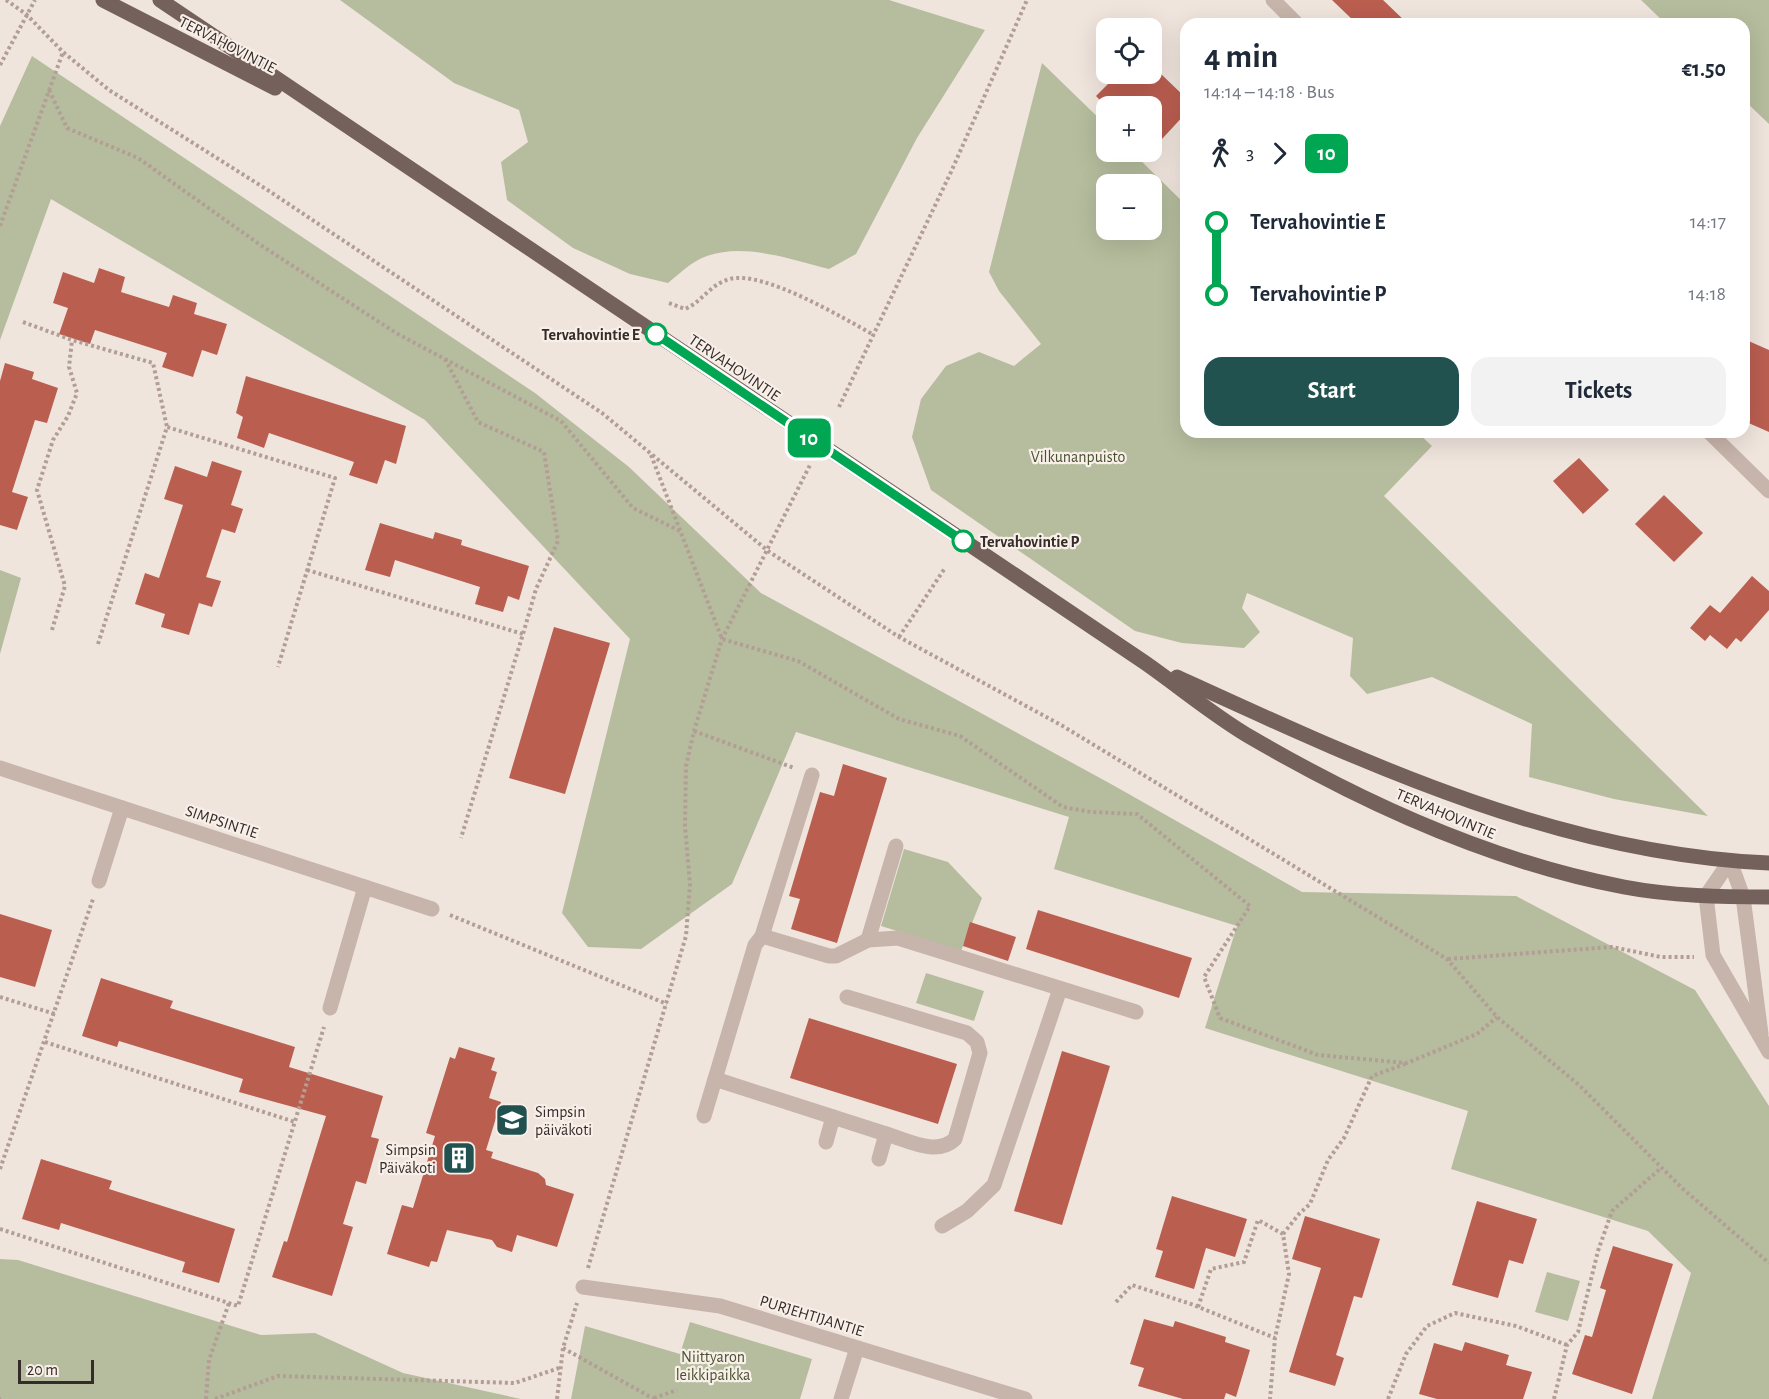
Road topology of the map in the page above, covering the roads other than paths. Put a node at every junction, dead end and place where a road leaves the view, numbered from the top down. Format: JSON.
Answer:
{"nodes":[{"id":1,"x":103,"y":0,"type":"edge"},
{"id":2,"x":160,"y":0,"type":"edge"},
{"id":3,"x":1273,"y":0,"type":"edge"},
{"id":4,"x":1291,"y":18,"type":"edge"},
{"id":5,"x":336,"y":120,"type":"junction"},
{"id":6,"x":1715,"y":438,"type":"edge"},
{"id":7,"x":1769,"y":491,"type":"edge"},
{"id":8,"x":1144,"y":662,"type":"junction"},
{"id":9,"x":0,"y":768,"type":"edge"},
{"id":10,"x":812,"y":775,"type":"road end"},
{"id":11,"x":122,"y":808,"type":"junction"},
{"id":12,"x":896,"y":846,"type":"dead end"},
{"id":13,"x":1730,"y":861,"type":"junction"},
{"id":14,"x":1769,"y":863,"type":"edge"},
{"id":15,"x":99,"y":881,"type":"road end"},
{"id":16,"x":365,"y":887,"type":"junction"},
{"id":17,"x":1707,"y":896,"type":"junction"},
{"id":18,"x":1743,"y":897,"type":"junction"},
{"id":19,"x":1769,"y":897,"type":"edge"},
{"id":20,"x":432,"y":909,"type":"road end"},
{"id":21,"x":762,"y":936,"type":"junction"},
{"id":22,"x":868,"y":940,"type":"junction"},
{"id":23,"x":1060,"y":989,"type":"junction"},
{"id":24,"x":847,"y":997,"type":"dead end"},
{"id":25,"x":330,"y":1008,"type":"road end"},
{"id":26,"x":1136,"y":1012,"type":"dead end"},
{"id":27,"x":1766,"y":1046,"type":"edge"},
{"id":28,"x":715,"y":1079,"type":"junction"},
{"id":29,"x":704,"y":1116,"type":"dead end"},
{"id":30,"x":833,"y":1117,"type":"junction"},
{"id":31,"x":886,"y":1134,"type":"junction"},
{"id":32,"x":826,"y":1142,"type":"dead end"},
{"id":33,"x":879,"y":1159,"type":"dead end"},
{"id":34,"x":942,"y":1226,"type":"dead end"},
{"id":35,"x":583,"y":1287,"type":"road end"},
{"id":36,"x":857,"y":1348,"type":"junction"},
{"id":37,"x":841,"y":1399,"type":"edge"},
{"id":38,"x":1025,"y":1399,"type":"edge"}],
"edges":[{"from":1,"to":5,"type":"main road","name":"TERVAHOVINTIE"},
{"from":2,"to":5,"type":"main road","name":"TERVAHOVINTIE"},
{"from":3,"to":4,"type":"street"},
{"from":5,"to":8,"type":"main road","name":"TERVAHOVINTIE"},
{"from":6,"to":7,"type":"street"},
{"from":8,"to":13,"type":"main road","name":"TERVAHOVINTIE"},
{"from":8,"to":17,"type":"main road","name":"TERVAHOVINTIE"},
{"from":9,"to":11,"type":"street","name":"SIMPSINTIE"},
{"from":10,"to":21,"type":"street"},
{"from":11,"to":15,"type":"street"},
{"from":11,"to":16,"type":"street","name":"SIMPSINTIE"},
{"from":12,"to":22,"type":"street"},
{"from":13,"to":14,"type":"main road","name":"TERVAHOVINTIE"},
{"from":13,"to":17,"type":"street"},
{"from":13,"to":18,"type":"street"},
{"from":16,"to":20,"type":"street","name":"SIMPSINTIE"},
{"from":16,"to":25,"type":"street"},
{"from":17,"to":18,"type":"main road","name":"TERVAHOVINTIE"},
{"from":17,"to":27,"type":"street"},
{"from":18,"to":19,"type":"main road","name":"TERVAHOVINTIE"},
{"from":18,"to":27,"type":"street"},
{"from":21,"to":22,"type":"street"},
{"from":21,"to":28,"type":"street"},
{"from":22,"to":23,"type":"street"},
{"from":23,"to":26,"type":"street"},
{"from":23,"to":34,"type":"street"},
{"from":24,"to":31,"type":"street"},
{"from":28,"to":29,"type":"street"},
{"from":28,"to":30,"type":"street"},
{"from":30,"to":31,"type":"street"},
{"from":30,"to":32,"type":"street"},
{"from":31,"to":33,"type":"street"},
{"from":35,"to":36,"type":"street","name":"PURJEHTIJANTIE"},
{"from":36,"to":37,"type":"street"},
{"from":36,"to":38,"type":"street","name":"PURJEHTIJANTIE"}]}
